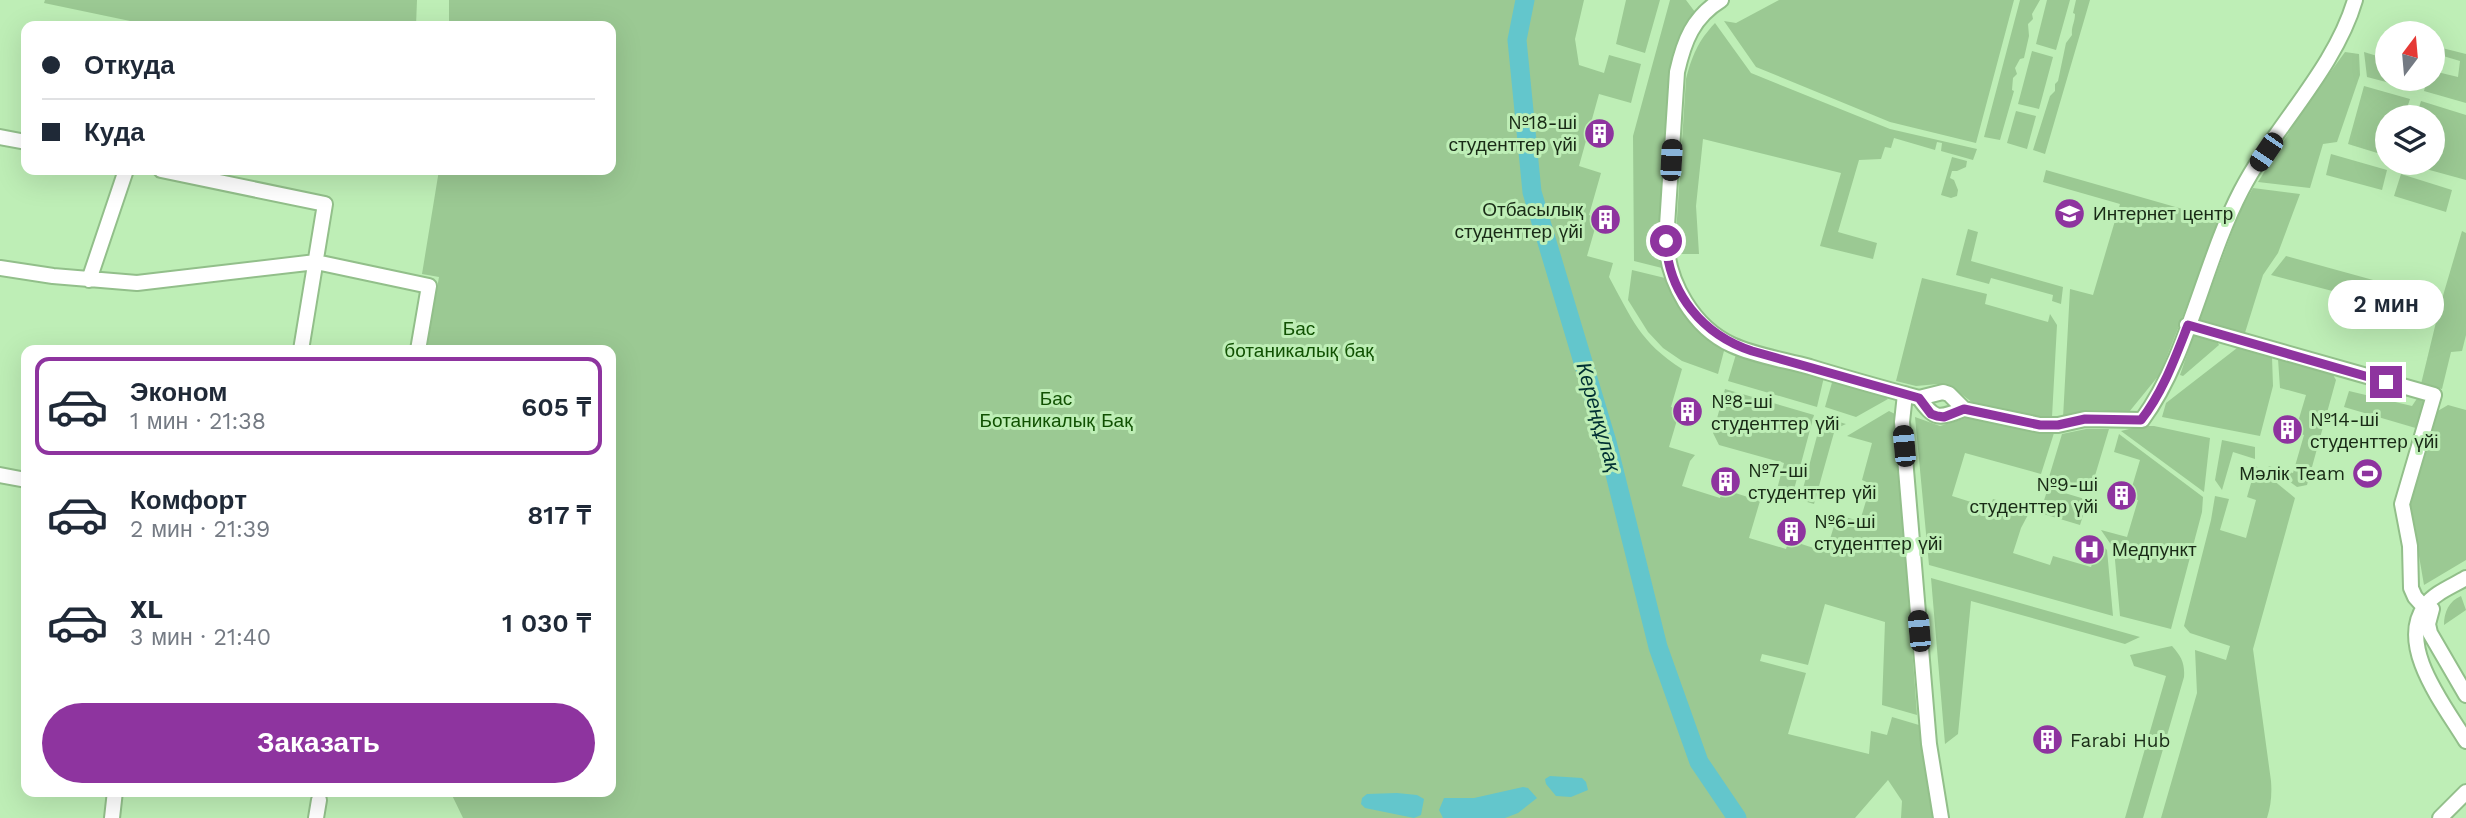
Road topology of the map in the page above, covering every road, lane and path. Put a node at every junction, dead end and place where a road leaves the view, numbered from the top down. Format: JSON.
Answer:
{"nodes":[{"id":1,"x":1721,"y":0,"type":"edge"},
{"id":2,"x":2355,"y":0,"type":"edge"},
{"id":3,"x":0,"y":137,"type":"edge"},
{"id":4,"x":21,"y":141,"type":"edge"},
{"id":5,"x":124,"y":175,"type":"edge"},
{"id":6,"x":185,"y":175,"type":"edge"},
{"id":7,"x":316,"y":262,"type":"junction"},
{"id":8,"x":0,"y":268,"type":"edge"},
{"id":9,"x":89,"y":280,"type":"junction"},
{"id":10,"x":2188,"y":325,"type":"junction"},
{"id":11,"x":302,"y":345,"type":"edge"},
{"id":12,"x":419,"y":345,"type":"edge"},
{"id":13,"x":1912,"y":396,"type":"junction"},
{"id":14,"x":1964,"y":409,"type":"junction"},
{"id":15,"x":0,"y":475,"type":"edge"},
{"id":16,"x":21,"y":479,"type":"edge"},
{"id":17,"x":2466,"y":578,"type":"edge"},
{"id":18,"x":2450,"y":588,"type":"junction"},
{"id":19,"x":2424,"y":607,"type":"junction"},
{"id":20,"x":2430,"y":634,"type":"junction"},
{"id":21,"x":2416,"y":641,"type":"junction"},
{"id":22,"x":2466,"y":695,"type":"edge"},
{"id":23,"x":2466,"y":741,"type":"edge"},
{"id":24,"x":2466,"y":792,"type":"edge"},
{"id":25,"x":114,"y":797,"type":"edge"},
{"id":26,"x":319,"y":800,"type":"dead end"},
{"id":27,"x":112,"y":818,"type":"edge"},
{"id":28,"x":316,"y":818,"type":"edge"},
{"id":29,"x":1941,"y":818,"type":"edge"},
{"id":30,"x":2440,"y":818,"type":"edge"}],
"edges":[{"from":1,"to":13,"type":"street"},
{"from":2,"to":10,"type":"street"},
{"from":3,"to":4,"type":"street"},
{"from":5,"to":9,"type":"street"},
{"from":6,"to":7,"type":"street"},
{"from":7,"to":9,"type":"street"},
{"from":7,"to":11,"type":"street"},
{"from":7,"to":12,"type":"street"},
{"from":8,"to":9,"type":"street"},
{"from":10,"to":14,"type":"street"},
{"from":10,"to":19,"type":"street"},
{"from":13,"to":14,"type":"street"},
{"from":13,"to":14,"type":"street"},
{"from":13,"to":29,"type":"street"},
{"from":15,"to":16,"type":"street"},
{"from":17,"to":18,"type":"street"},
{"from":18,"to":19,"type":"street"},
{"from":18,"to":20,"type":"street"},
{"from":19,"to":21,"type":"street"},
{"from":20,"to":21,"type":"street"},
{"from":20,"to":22,"type":"street"},
{"from":21,"to":23,"type":"street"},
{"from":24,"to":30,"type":"street"},
{"from":25,"to":27,"type":"street"},
{"from":26,"to":28,"type":"street"}]}
